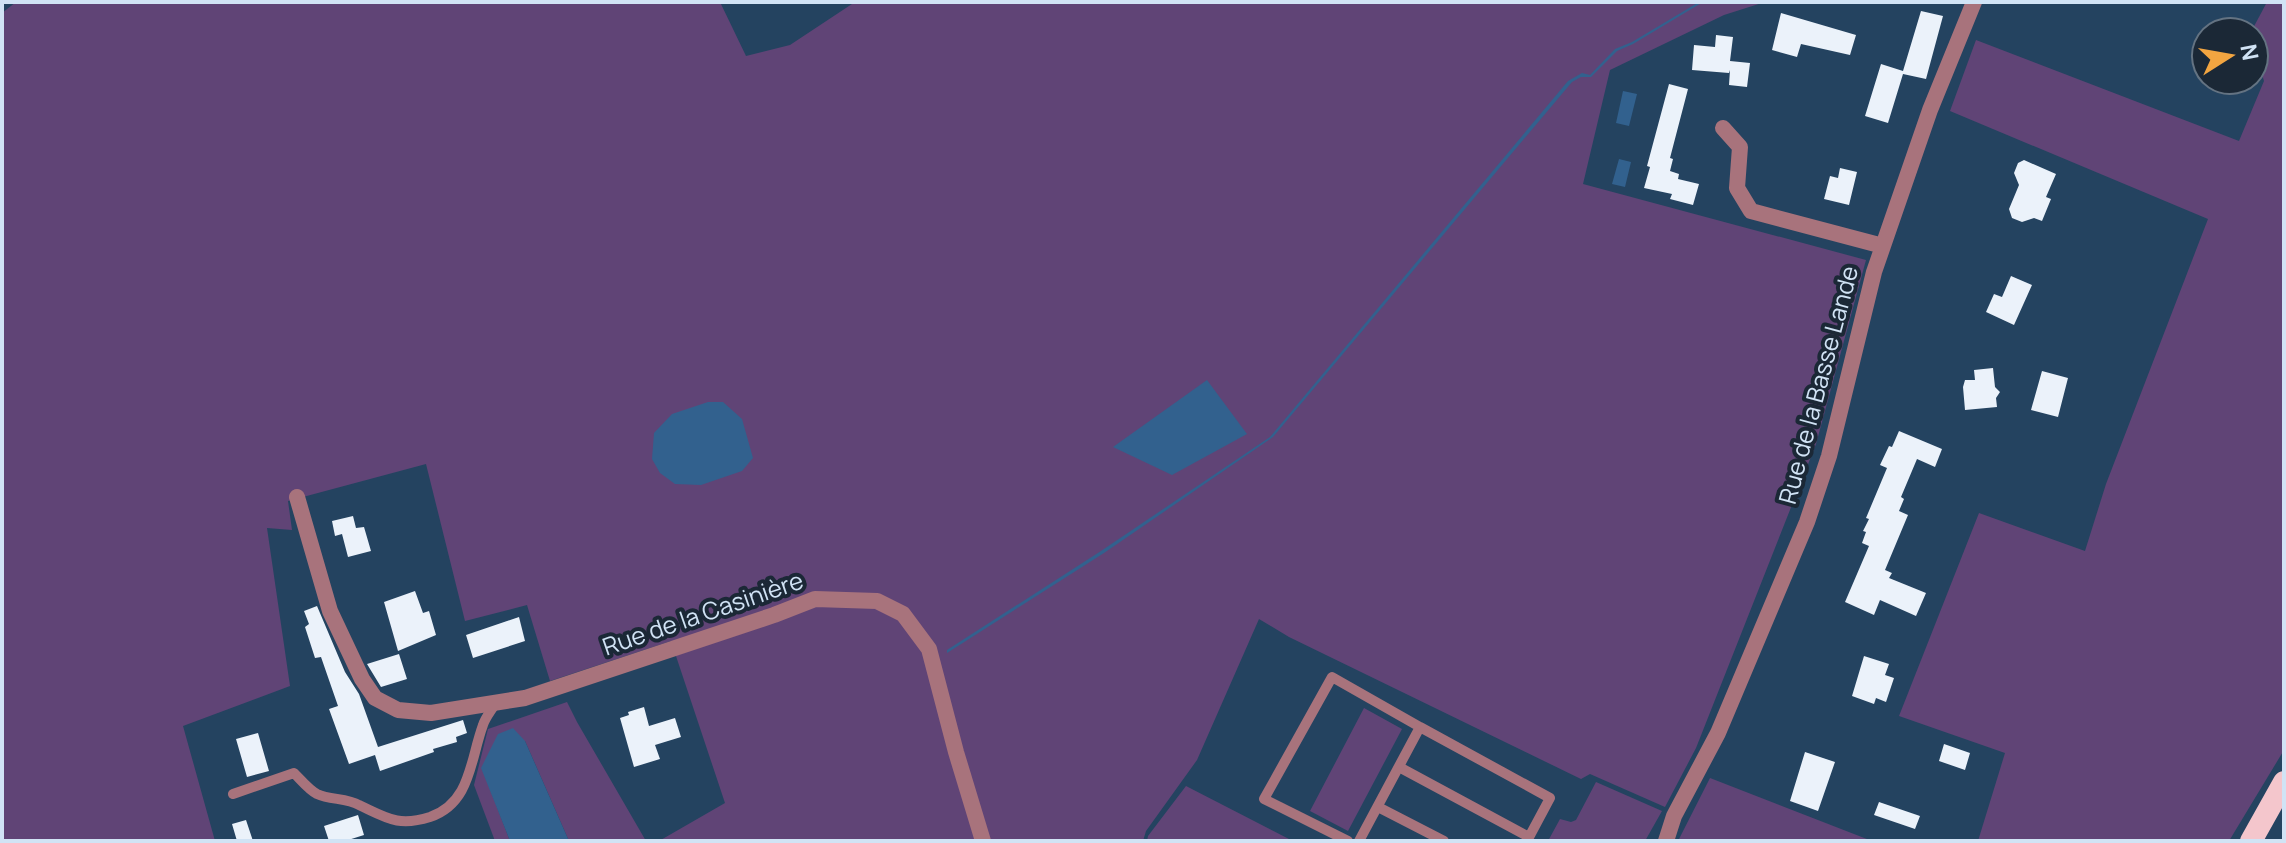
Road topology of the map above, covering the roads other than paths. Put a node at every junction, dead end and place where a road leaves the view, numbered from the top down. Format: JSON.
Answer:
{"nodes":[{"id":1,"x":1974,"y":2,"type":"edge"},
{"id":2,"x":1723,"y":128,"type":"dead end"},
{"id":3,"x":1883,"y":246,"type":"junction"},
{"id":4,"x":297,"y":497,"type":"dead end"},
{"id":5,"x":495,"y":704,"type":"junction"},
{"id":6,"x":1420,"y":727,"type":"junction"},
{"id":7,"x":1399,"y":767,"type":"junction"},
{"id":8,"x":2284,"y":782,"type":"edge"},
{"id":9,"x":233,"y":794,"type":"dead end"},
{"id":10,"x":1378,"y":807,"type":"junction"},
{"id":11,"x":1674,"y":816,"type":"junction"},
{"id":12,"x":1528,"y":839,"type":"edge"},
{"id":13,"x":983,"y":841,"type":"edge"},
{"id":14,"x":1348,"y":841,"type":"edge"},
{"id":15,"x":1359,"y":841,"type":"edge"},
{"id":16,"x":1444,"y":841,"type":"edge"},
{"id":17,"x":1654,"y":841,"type":"edge"},
{"id":18,"x":1666,"y":841,"type":"edge"},
{"id":19,"x":2251,"y":841,"type":"edge"}],
"edges":[{"from":1,"to":3,"type":"street","name":"Rue de la Basse Lande"},
{"from":2,"to":3,"type":"street"},
{"from":3,"to":11,"type":"street","name":"Rue de la Basse Lande"},
{"from":4,"to":5,"type":"street","name":"Rue de la Casinière"},
{"from":5,"to":9,"type":"lane"},
{"from":5,"to":13,"type":"street","name":"Rue de la Casinière"},
{"from":6,"to":7,"type":"lane"},
{"from":6,"to":12,"type":"lane"},
{"from":6,"to":14,"type":"lane"},
{"from":7,"to":10,"type":"lane"},
{"from":7,"to":12,"type":"lane"},
{"from":8,"to":19,"type":"highway"},
{"from":10,"to":15,"type":"lane"},
{"from":10,"to":16,"type":"lane"},
{"from":11,"to":17,"type":"street","name":"Rue de la Basse Lande"},
{"from":11,"to":18,"type":"street","name":"Rue de la Basse Lande"}]}
